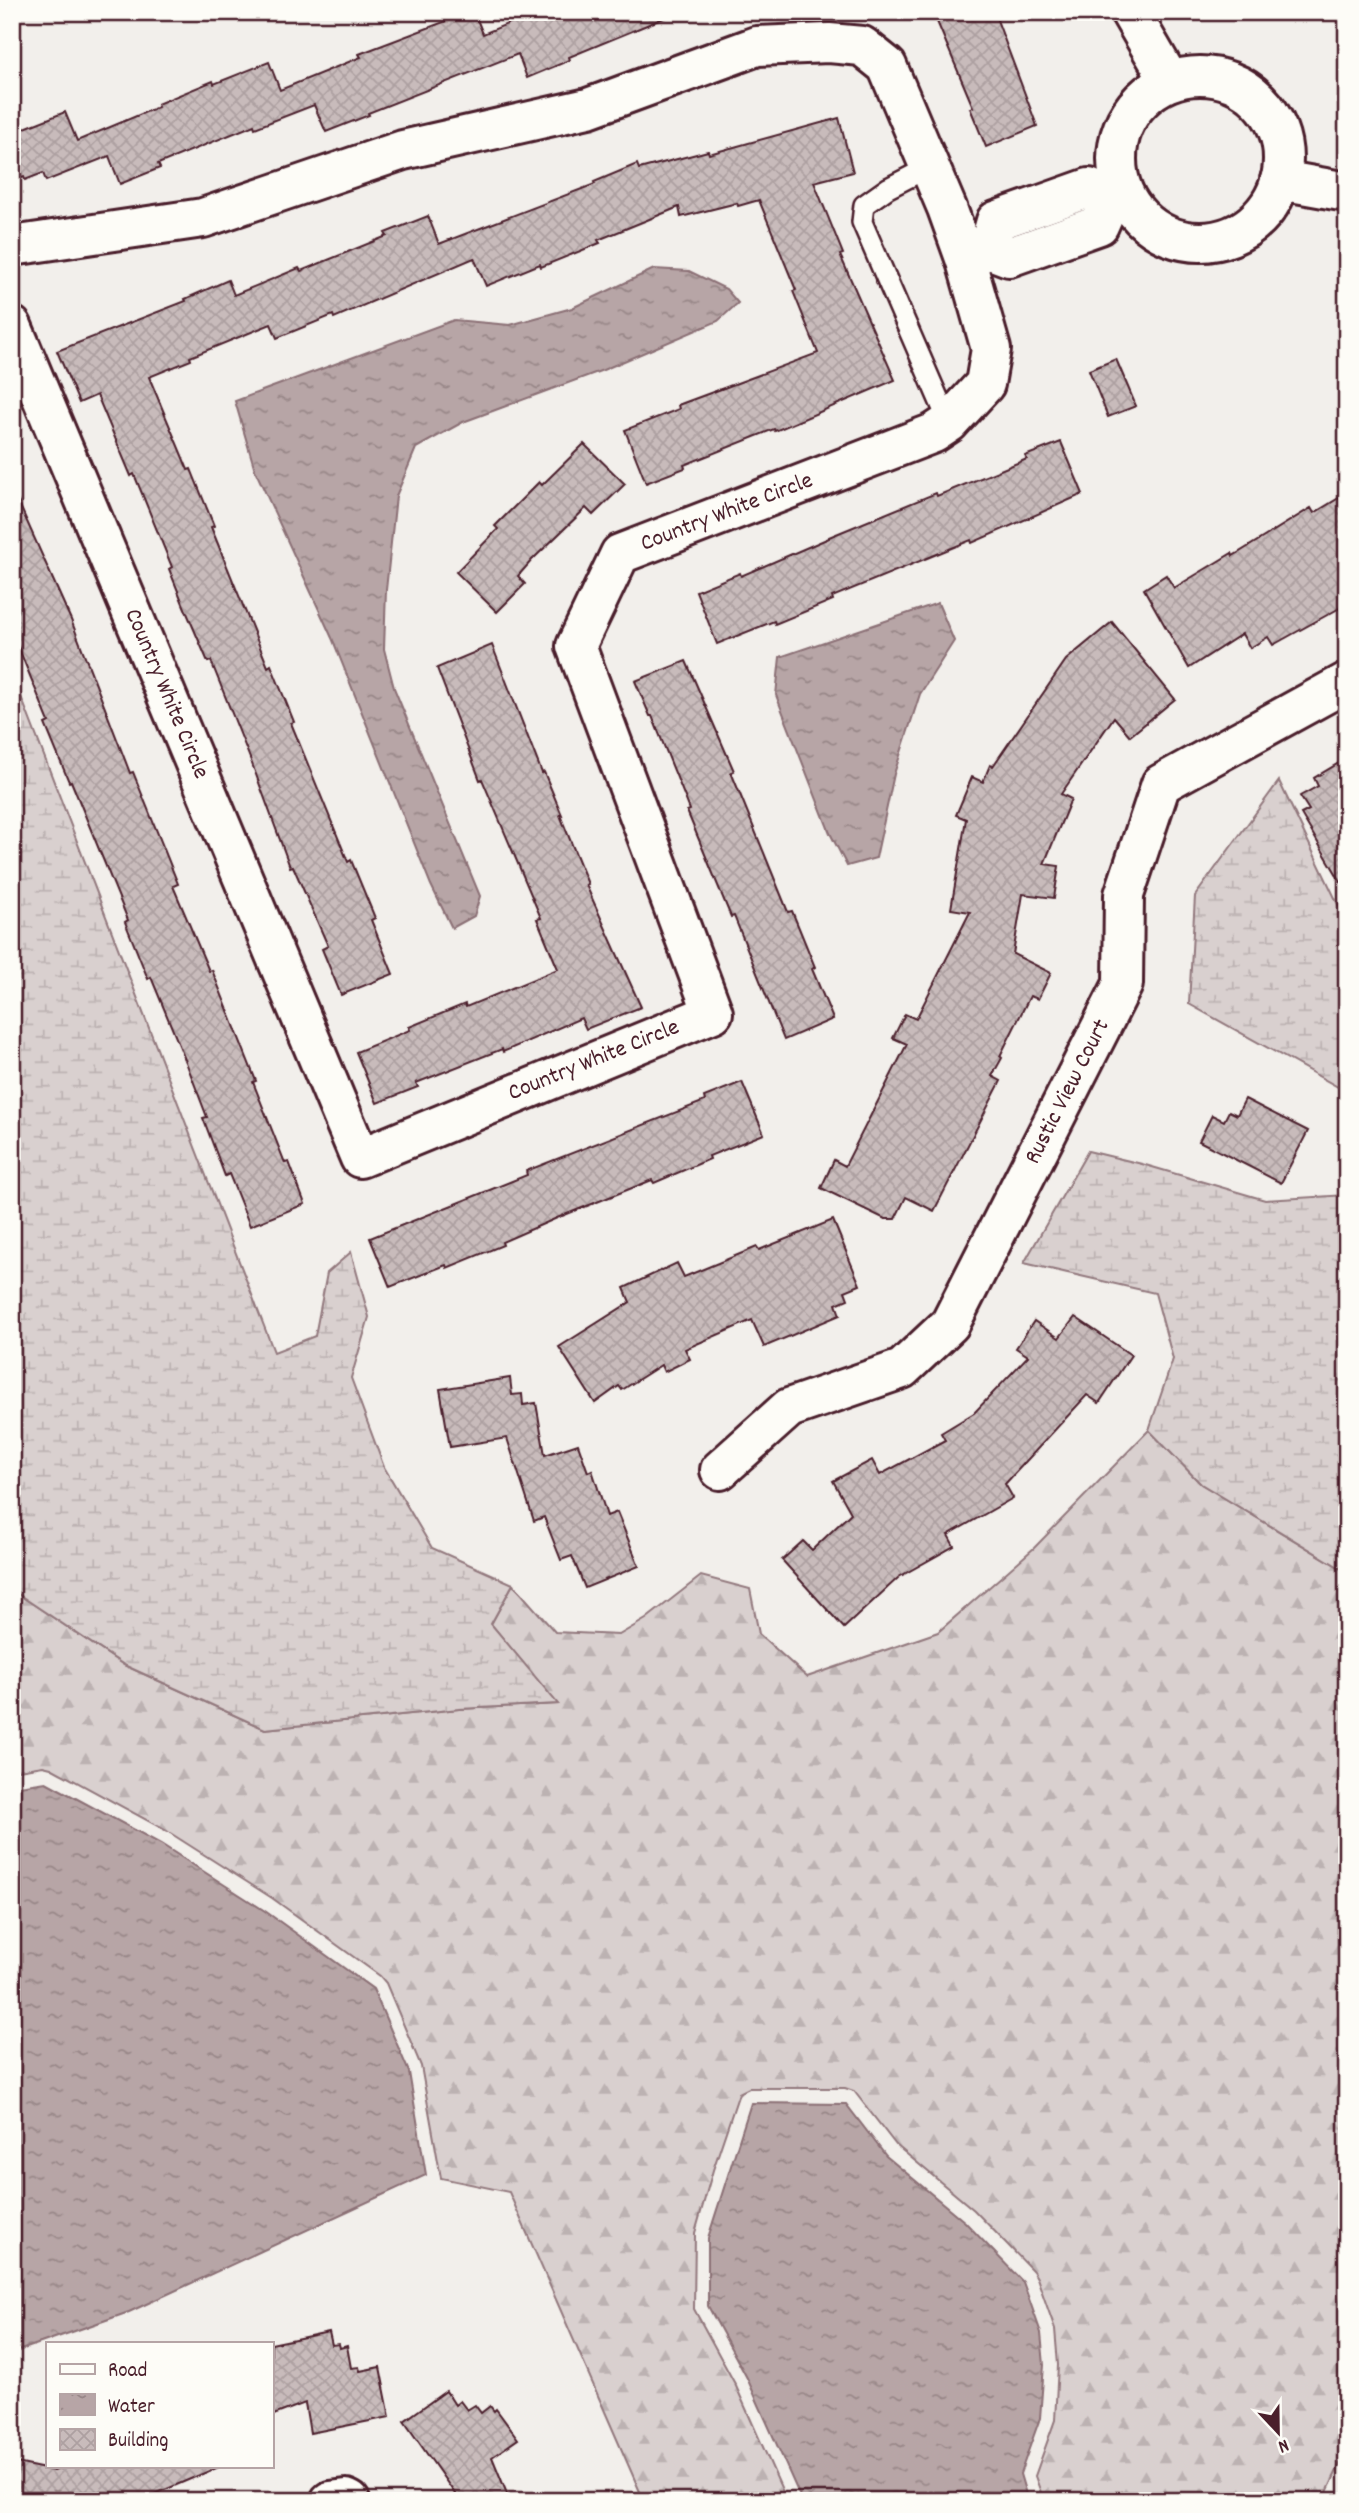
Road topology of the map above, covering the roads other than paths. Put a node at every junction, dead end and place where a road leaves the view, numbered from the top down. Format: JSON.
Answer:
{"nodes":[{"id":1,"x":1130,"y":12,"type":"edge"},
{"id":2,"x":1170,"y":80,"type":"junction"},
{"id":3,"x":929,"y":167,"type":"junction"},
{"id":4,"x":1280,"y":180,"type":"junction"},
{"id":5,"x":1347,"y":192,"type":"edge"},
{"id":6,"x":1117,"y":195,"type":"junction"},
{"id":7,"x":12,"y":246,"type":"edge"},
{"id":8,"x":977,"y":255,"type":"junction"},
{"id":9,"x":12,"y":326,"type":"edge"},
{"id":10,"x":949,"y":423,"type":"junction"},
{"id":11,"x":1347,"y":682,"type":"edge"},
{"id":12,"x":720,"y":1470,"type":"dead end"},
{"id":13,"x":330,"y":2501,"type":"edge"},
{"id":14,"x":350,"y":2501,"type":"edge"}],
"edges":[{"from":1,"to":2,"type":"street"},
{"from":2,"to":4,"type":"street"},
{"from":2,"to":6,"type":"street"},
{"from":3,"to":7,"type":"street","name":"Country White Circle"},
{"from":3,"to":8,"type":"street","name":"Country White Circle"},
{"from":3,"to":10,"type":"lane"},
{"from":4,"to":5,"type":"street"},
{"from":4,"to":6,"type":"street"},
{"from":6,"to":8,"type":"street"},
{"from":8,"to":10,"type":"street","name":"Country White Circle"},
{"from":9,"to":10,"type":"street","name":"Country White Circle"},
{"from":11,"to":12,"type":"street","name":"Rustic View Court"},
{"from":13,"to":14,"type":"street"}]}
